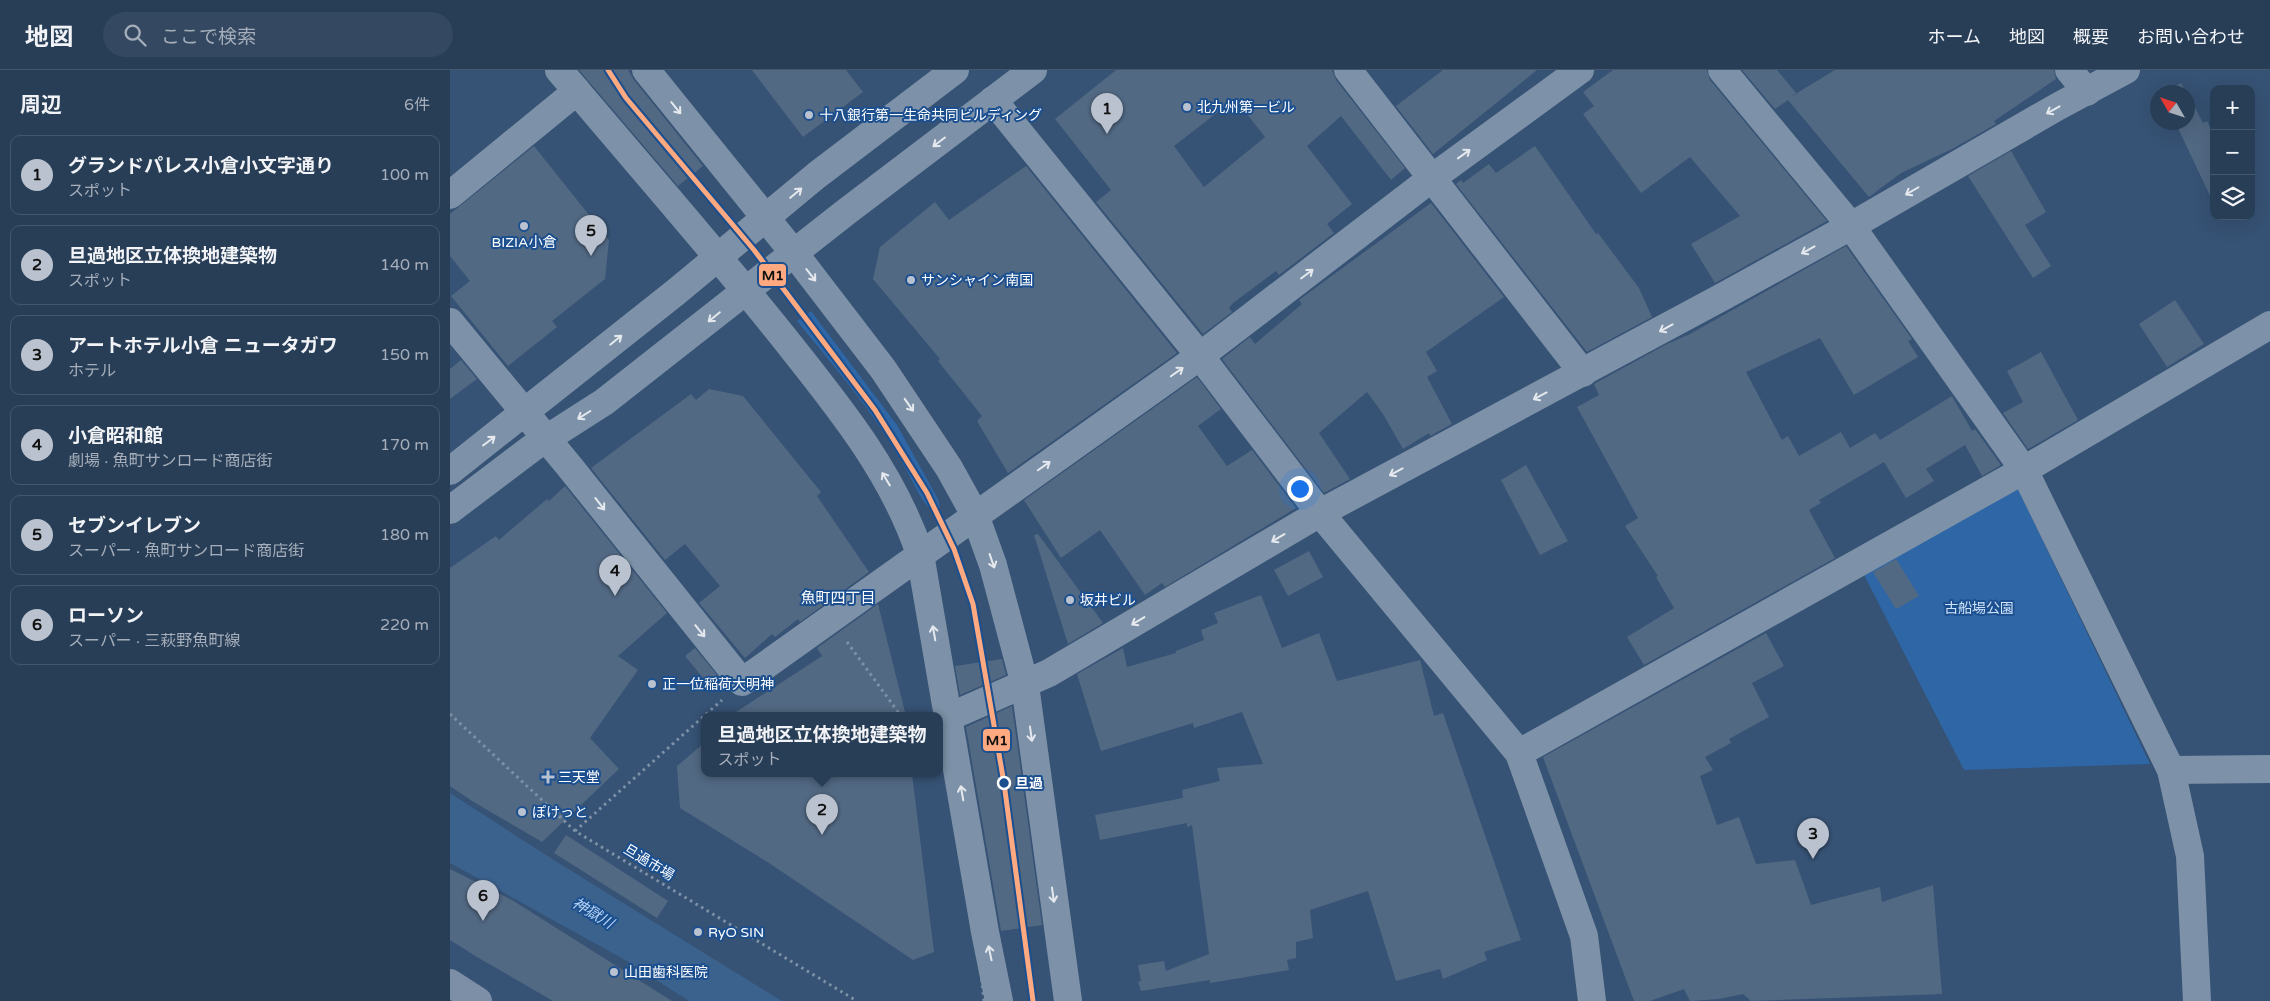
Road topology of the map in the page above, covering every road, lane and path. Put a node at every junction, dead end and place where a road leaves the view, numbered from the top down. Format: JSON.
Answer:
{"nodes":[{"id":1,"x":559,"y":70,"type":"edge"},
{"id":2,"x":646,"y":70,"type":"edge"},
{"id":3,"x":955,"y":70,"type":"edge"},
{"id":4,"x":1033,"y":70,"type":"edge"},
{"id":5,"x":1348,"y":70,"type":"edge"},
{"id":6,"x":1580,"y":70,"type":"edge"},
{"id":7,"x":1722,"y":70,"type":"edge"},
{"id":8,"x":2070,"y":70,"type":"edge"},
{"id":9,"x":2126,"y":70,"type":"edge"},
{"id":10,"x":577,"y":91,"type":"junction"},
{"id":11,"x":2087,"y":92,"type":"junction"},
{"id":12,"x":993,"y":100,"type":"junction"},
{"id":13,"x":1432,"y":178,"type":"junction"},
{"id":14,"x":450,"y":195,"type":"edge"},
{"id":15,"x":765,"y":218,"type":"junction"},
{"id":16,"x":1851,"y":226,"type":"junction"},
{"id":17,"x":794,"y":253,"type":"junction"},
{"id":18,"x":717,"y":257,"type":"junction"},
{"id":19,"x":746,"y":291,"type":"junction"},
{"id":20,"x":450,"y":322,"type":"edge"},
{"id":21,"x":2270,"y":324,"type":"edge"},
{"id":22,"x":1200,"y":356,"type":"junction"},
{"id":23,"x":1583,"y":373,"type":"junction"},
{"id":24,"x":526,"y":412,"type":"junction"},
{"id":25,"x":546,"y":438,"type":"junction"},
{"id":26,"x":2024,"y":470,"type":"junction"},
{"id":27,"x":450,"y":471,"type":"edge"},
{"id":28,"x":450,"y":510,"type":"edge"},
{"id":29,"x":1320,"y":513,"type":"junction"},
{"id":30,"x":975,"y":515,"type":"junction"},
{"id":31,"x":920,"y":554,"type":"junction"},
{"id":32,"x":829,"y":619,"type":"junction"},
{"id":33,"x":742,"y":682,"type":"junction"},
{"id":34,"x":1025,"y":685,"type":"junction"},
{"id":35,"x":708,"y":712,"type":"edge"},
{"id":36,"x":898,"y":712,"type":"edge"},
{"id":37,"x":450,"y":714,"type":"edge"},
{"id":38,"x":948,"y":717,"type":"junction"},
{"id":39,"x":701,"y":719,"type":"edge"},
{"id":40,"x":1519,"y":754,"type":"junction"},
{"id":41,"x":2270,"y":769,"type":"edge"},
{"id":42,"x":2171,"y":770,"type":"junction"},
{"id":43,"x":575,"y":831,"type":"junction"},
{"id":44,"x":991,"y":910,"type":"dead end"},
{"id":45,"x":857,"y":1001,"type":"edge"},
{"id":46,"x":984,"y":1001,"type":"edge"},
{"id":47,"x":999,"y":1001,"type":"edge"},
{"id":48,"x":1068,"y":1001,"type":"edge"},
{"id":49,"x":1592,"y":1001,"type":"edge"},
{"id":50,"x":2197,"y":1001,"type":"edge"}],
"edges":[{"from":1,"to":10,"type":"street"},
{"from":2,"to":15,"type":"street","one_way":true},
{"from":15,"to":3,"type":"street","one_way":true},
{"from":4,"to":12,"type":"street"},
{"from":5,"to":13,"type":"street"},
{"from":13,"to":6,"type":"street","one_way":true},
{"from":7,"to":16,"type":"street"},
{"from":8,"to":11,"type":"street"},
{"from":9,"to":11,"type":"street"},
{"from":10,"to":14,"type":"street"},
{"from":10,"to":18,"type":"street"},
{"from":11,"to":16,"type":"street","one_way":true},
{"from":12,"to":17,"type":"street","one_way":true},
{"from":12,"to":22,"type":"street"},
{"from":22,"to":13,"type":"street","one_way":true},
{"from":13,"to":23,"type":"street"},
{"from":15,"to":17,"type":"street"},
{"from":15,"to":18,"type":"street"},
{"from":16,"to":23,"type":"street","one_way":true},
{"from":16,"to":26,"type":"street"},
{"from":17,"to":19,"type":"street"},
{"from":17,"to":30,"type":"street","one_way":true},
{"from":18,"to":19,"type":"street"},
{"from":24,"to":18,"type":"street","one_way":true},
{"from":19,"to":25,"type":"street","one_way":true},
{"from":31,"to":19,"type":"street","one_way":true},
{"from":20,"to":24,"type":"street"},
{"from":21,"to":26,"type":"street"},
{"from":22,"to":29,"type":"street"},
{"from":30,"to":22,"type":"street","one_way":true},
{"from":23,"to":29,"type":"street","one_way":true},
{"from":24,"to":25,"type":"street"},
{"from":27,"to":24,"type":"street","one_way":true},
{"from":25,"to":28,"type":"street"},
{"from":25,"to":33,"type":"street","one_way":true},
{"from":26,"to":40,"type":"street"},
{"from":26,"to":42,"type":"street"},
{"from":29,"to":34,"type":"street","one_way":true},
{"from":29,"to":40,"type":"street"},
{"from":30,"to":31,"type":"street"},
{"from":30,"to":34,"type":"street","one_way":true},
{"from":31,"to":32,"type":"street"},
{"from":38,"to":31,"type":"street","one_way":true},
{"from":32,"to":33,"type":"street"},
{"from":32,"to":36,"type":"path"},
{"from":33,"to":35,"type":"path"},
{"from":34,"to":38,"type":"street"},
{"from":34,"to":48,"type":"street","one_way":true},
{"from":37,"to":43,"type":"path","name":"旦過市場"},
{"from":47,"to":38,"type":"street","one_way":true},
{"from":39,"to":43,"type":"path"},
{"from":40,"to":49,"type":"street"},
{"from":41,"to":42,"type":"street"},
{"from":42,"to":50,"type":"street"},
{"from":43,"to":45,"type":"path","name":"旦過市場"},
{"from":44,"to":46,"type":"path","bridge":true}]}
